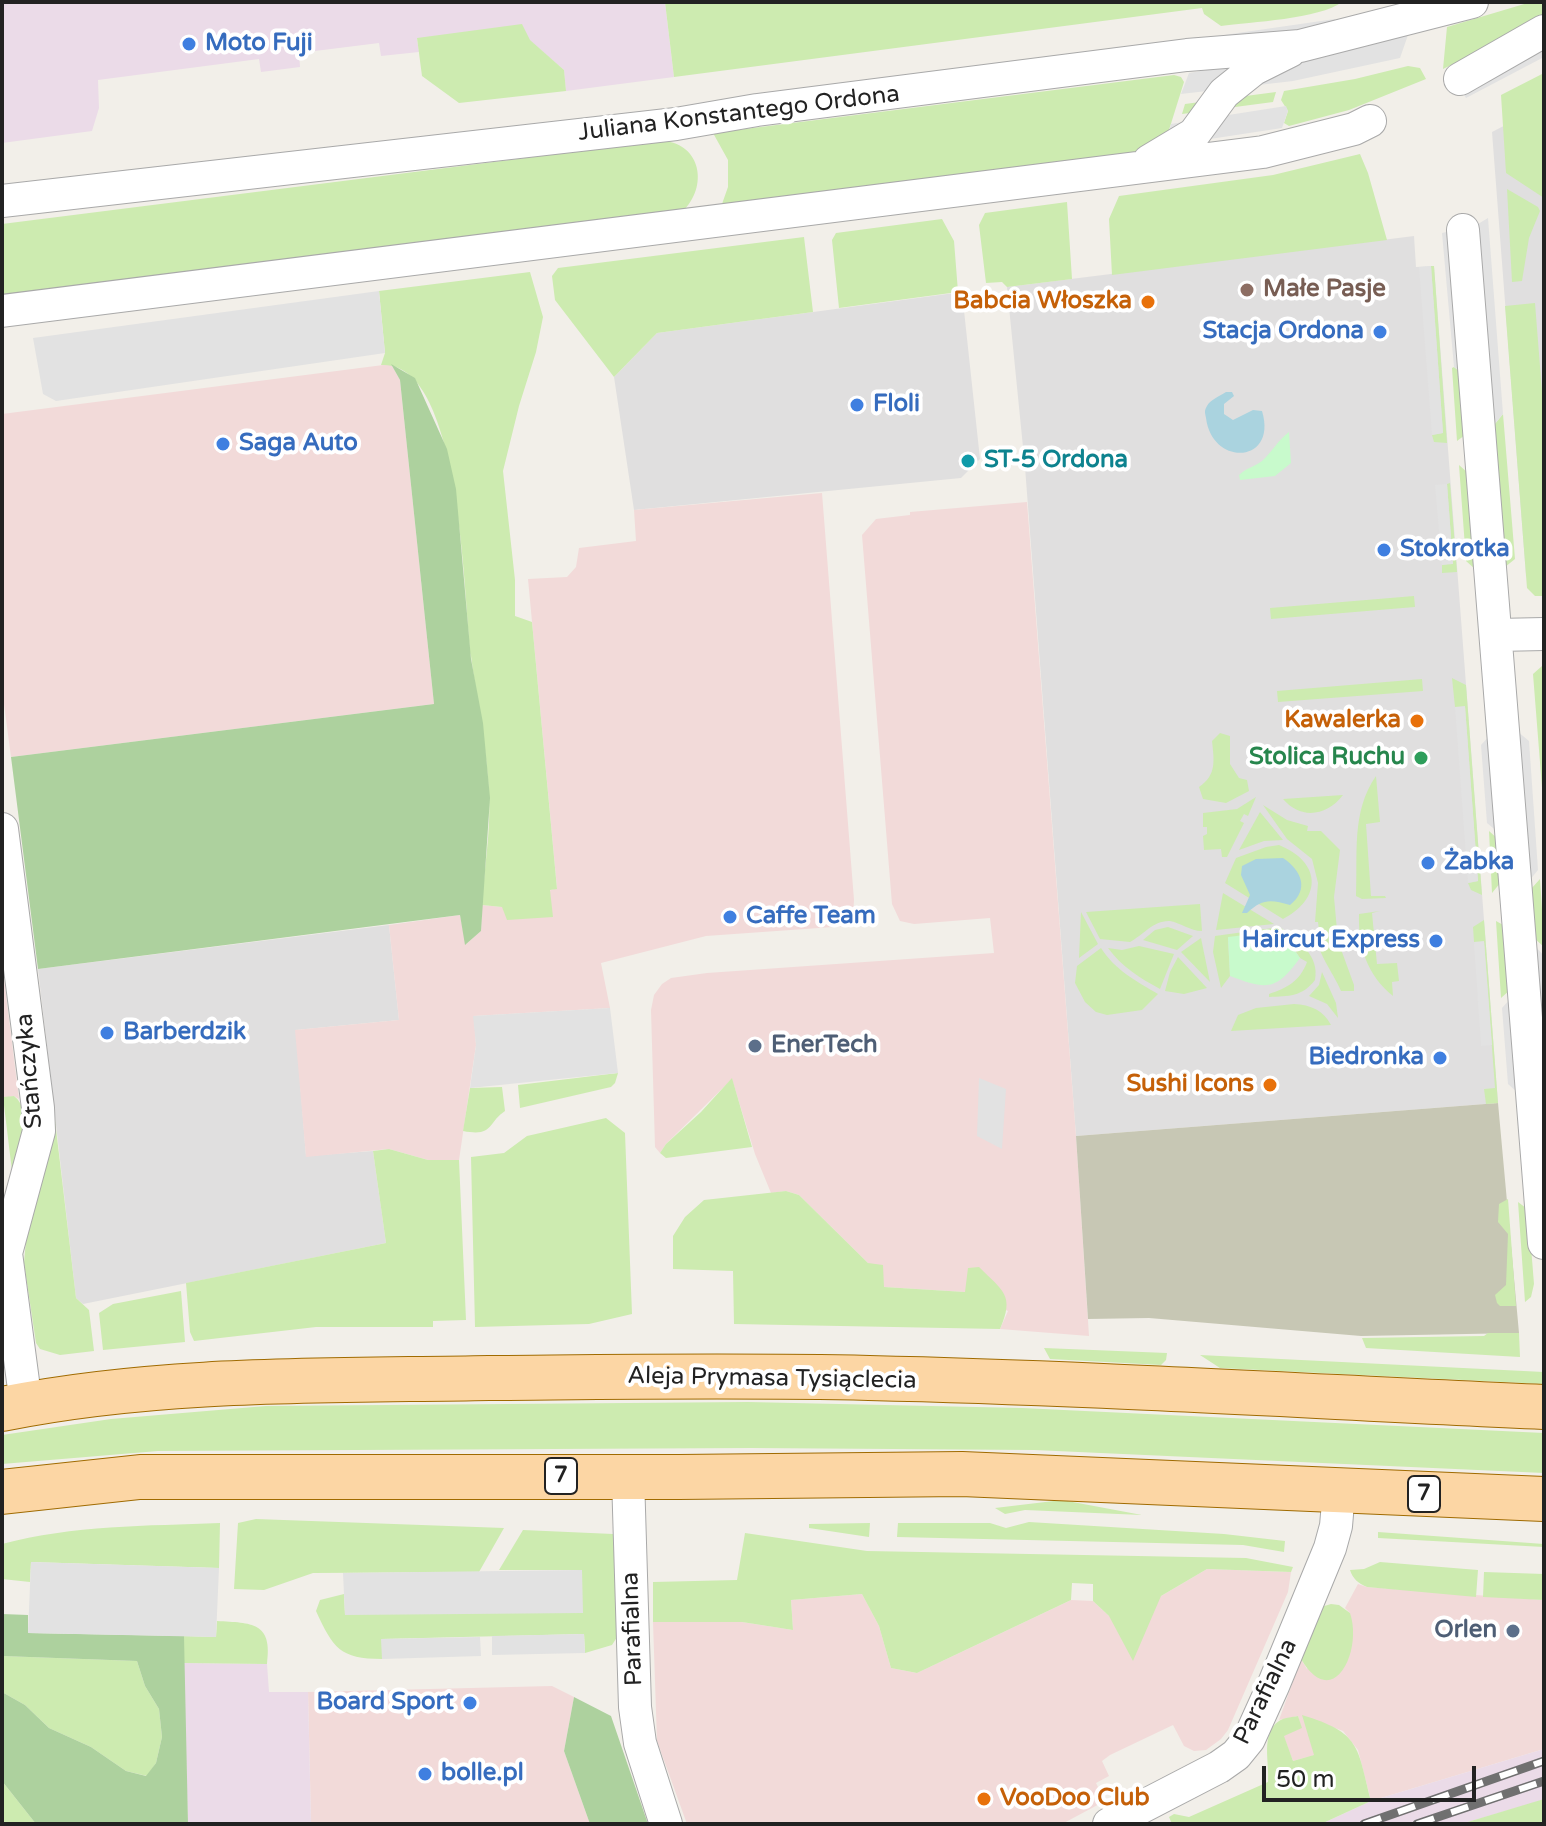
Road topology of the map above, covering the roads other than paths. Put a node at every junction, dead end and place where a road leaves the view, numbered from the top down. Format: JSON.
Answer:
{"nodes":[{"id":1,"x":1472,"y":2,"type":"edge"},
{"id":2,"x":1544,"y":31,"type":"edge"},
{"id":3,"x":1300,"y":46,"type":"junction"},
{"id":4,"x":1460,"y":79,"type":"dead end"},
{"id":5,"x":1370,"y":121,"type":"dead end"},
{"id":6,"x":1140,"y":167,"type":"junction"},
{"id":7,"x":2,"y":201,"type":"edge"},
{"id":8,"x":1463,"y":230,"type":"dead end"},
{"id":9,"x":2,"y":311,"type":"edge"},
{"id":10,"x":1544,"y":634,"type":"edge"},
{"id":11,"x":1497,"y":635,"type":"junction"},
{"id":12,"x":2,"y":829,"type":"edge"},
{"id":13,"x":1544,"y":1243,"type":"edge"},
{"id":14,"x":14,"y":1407,"type":"edge"},
{"id":15,"x":1544,"y":1407,"type":"edge"},
{"id":16,"x":628,"y":1477,"type":"junction"},
{"id":17,"x":1339,"y":1491,"type":"junction"},
{"id":18,"x":2,"y":1492,"type":"edge"},
{"id":19,"x":1544,"y":1499,"type":"edge"},
{"id":20,"x":666,"y":1824,"type":"edge"},
{"id":21,"x":1109,"y":1824,"type":"edge"}],
"edges":[{"from":1,"to":3,"type":"street","name":"Juliana Konstantego Ordona"},
{"from":2,"to":4,"type":"street"},
{"from":3,"to":6,"type":"street"},
{"from":3,"to":7,"type":"street","name":"Juliana Konstantego Ordona"},
{"from":5,"to":6,"type":"street"},
{"from":6,"to":9,"type":"street"},
{"from":8,"to":11,"type":"street"},
{"from":10,"to":11,"type":"street"},
{"from":11,"to":13,"type":"street"},
{"from":12,"to":14,"type":"street","name":"Stańczyka"},
{"from":14,"to":15,"type":"main road","name":"Aleja Prymasa Tysiąclecia"},
{"from":16,"to":17,"type":"main road","number":"7"},
{"from":16,"to":18,"type":"main road","number":"7"},
{"from":16,"to":20,"type":"street","name":"Parafialna"},
{"from":17,"to":19,"type":"main road","number":"7"},
{"from":17,"to":21,"type":"street","name":"Parafialna"}]}
